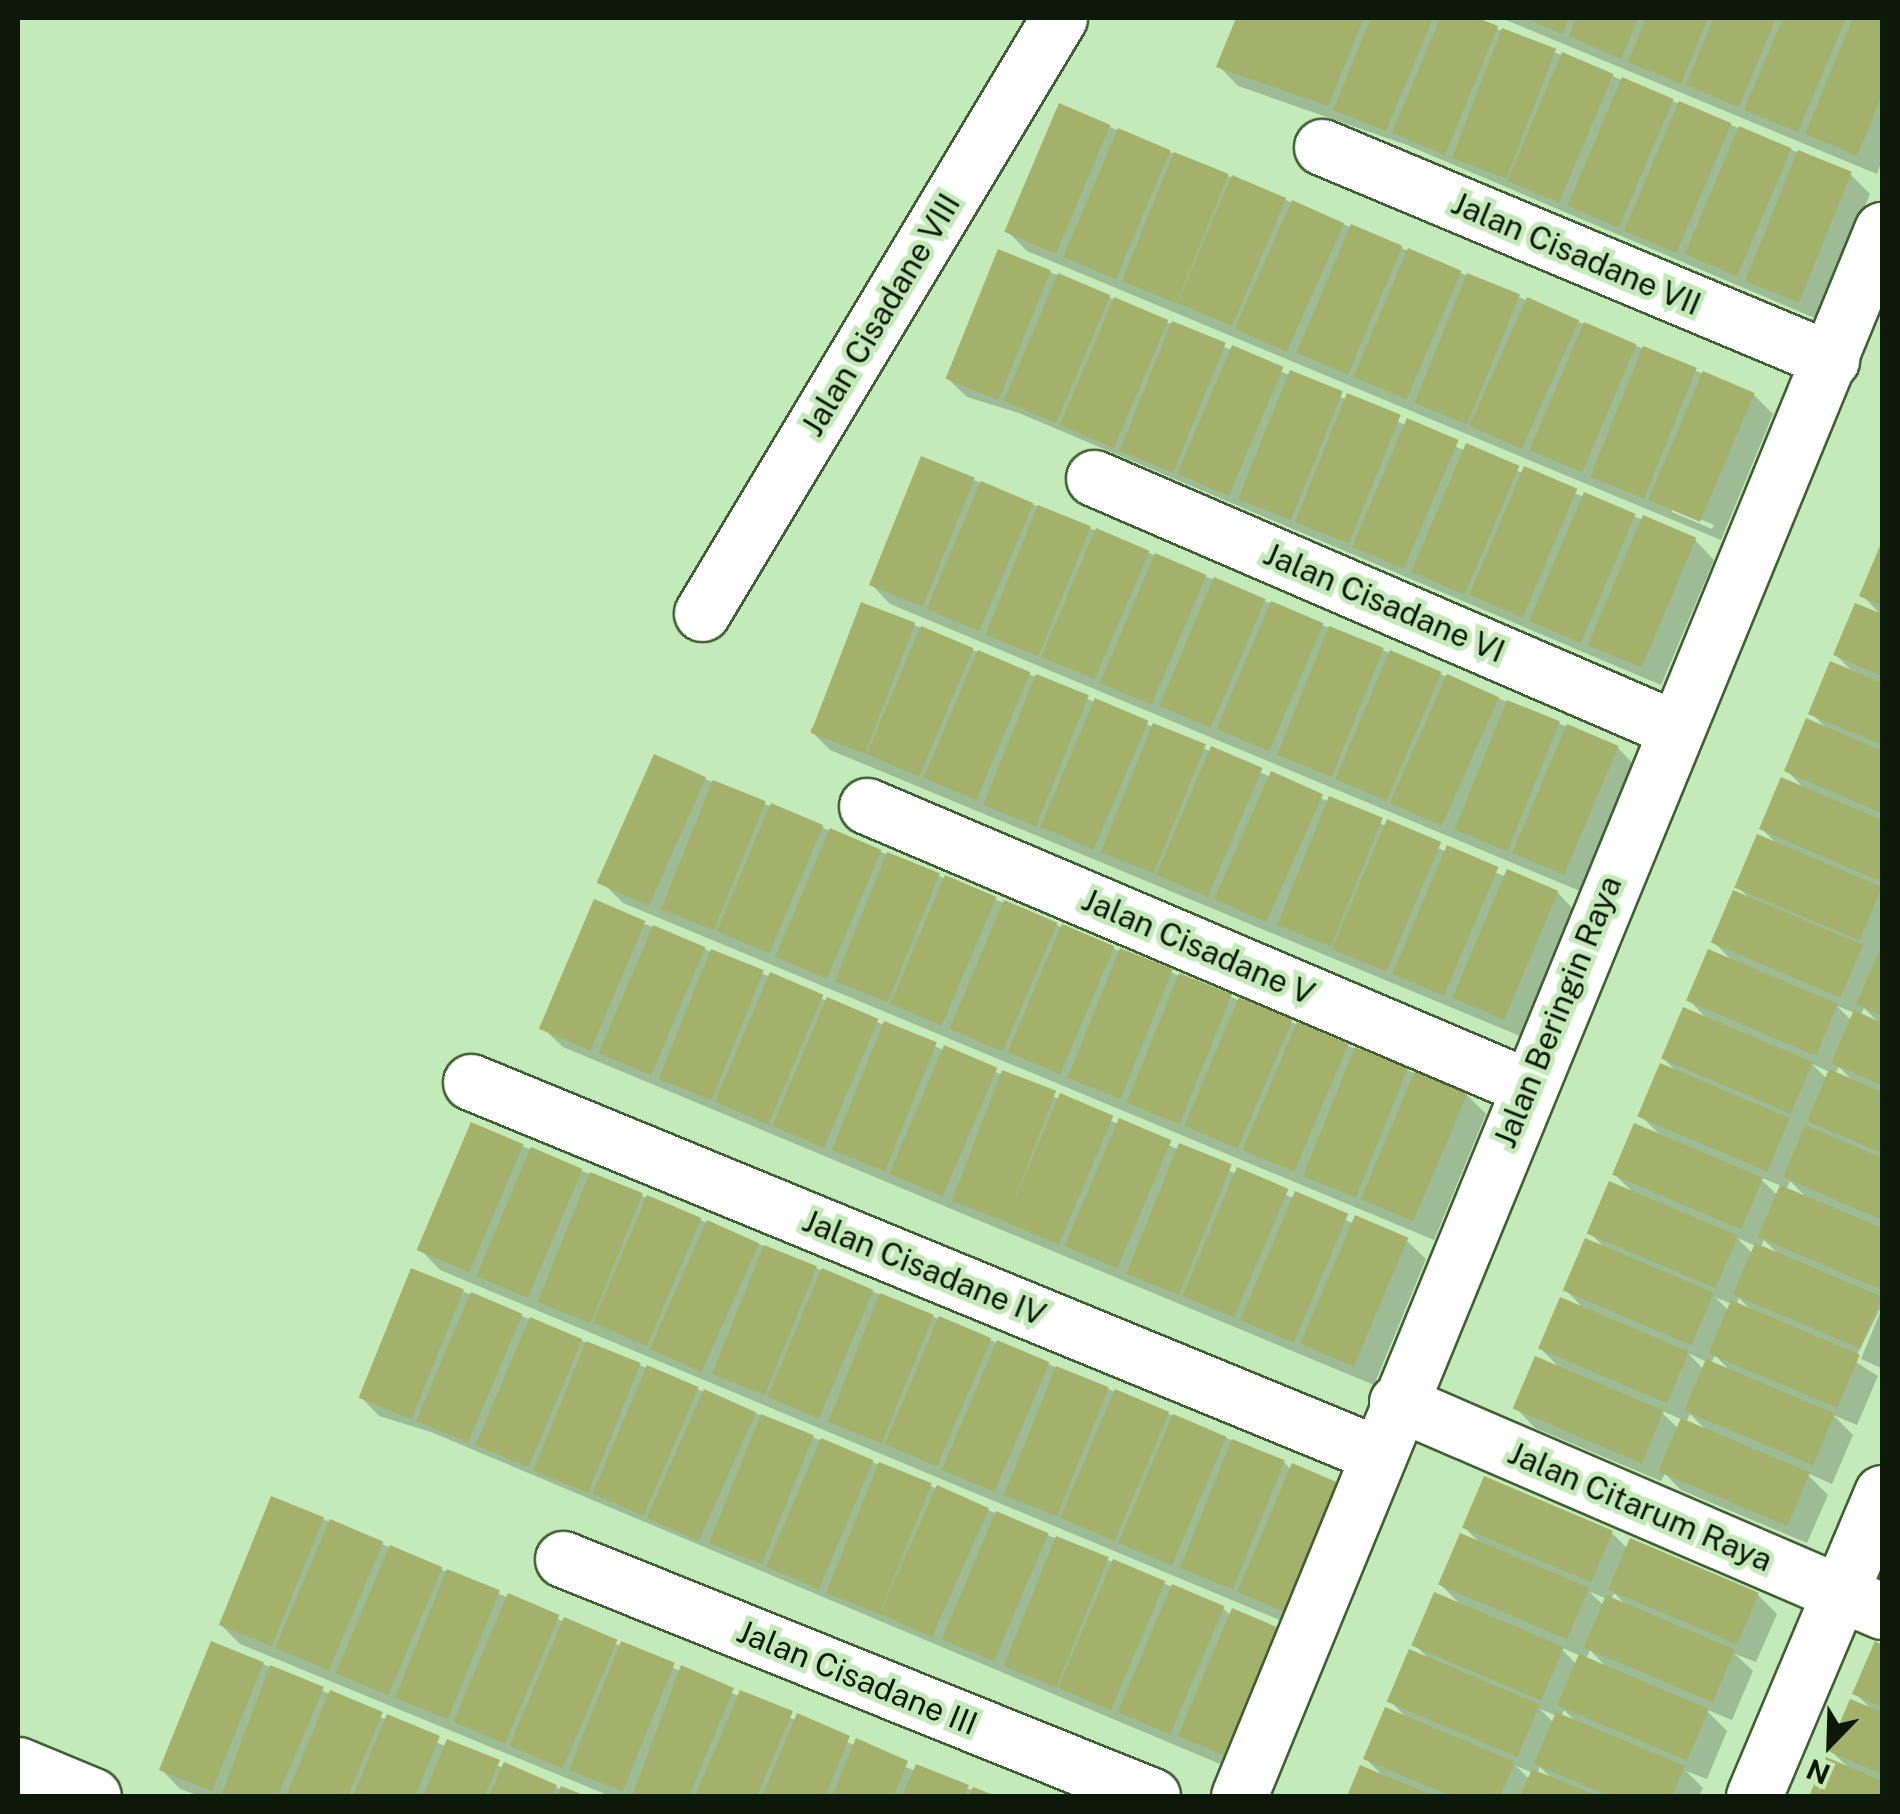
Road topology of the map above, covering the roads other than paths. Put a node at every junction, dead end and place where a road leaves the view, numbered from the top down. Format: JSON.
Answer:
{"nodes":[{"id":1,"x":1059,"y":18,"type":"edge"},
{"id":2,"x":1322,"y":147,"type":"dead end"},
{"id":3,"x":1882,"y":230,"type":"edge"},
{"id":4,"x":1831,"y":360,"type":"junction"},
{"id":5,"x":1094,"y":478,"type":"dead end"},
{"id":6,"x":702,"y":613,"type":"dead end"},
{"id":7,"x":1674,"y":728,"type":"junction"},
{"id":8,"x":867,"y":806,"type":"dead end"},
{"id":9,"x":471,"y":1082,"type":"dead end"},
{"id":10,"x":1528,"y":1088,"type":"junction"},
{"id":11,"x":1397,"y":1402,"type":"junction"},
{"id":12,"x":1377,"y":1454,"type":"junction"},
{"id":13,"x":1882,"y":1493,"type":"edge"},
{"id":14,"x":563,"y":1559,"type":"dead end"},
{"id":15,"x":1861,"y":1602,"type":"edge"},
{"id":16,"x":18,"y":1765,"type":"edge"},
{"id":17,"x":94,"y":1796,"type":"edge"},
{"id":18,"x":1152,"y":1796,"type":"edge"},
{"id":19,"x":1239,"y":1796,"type":"edge"},
{"id":20,"x":1754,"y":1796,"type":"edge"}],
"edges":[{"from":1,"to":6,"type":"street","name":"Jalan Cisadane VIII"},
{"from":2,"to":4,"type":"street","name":"Jalan Cisadane VII"},
{"from":3,"to":4,"type":"street","name":"Jalan Beringin Raya"},
{"from":4,"to":7,"type":"street","name":"Jalan Beringin Raya"},
{"from":5,"to":7,"type":"street","name":"Jalan Cisadane VI"},
{"from":7,"to":10,"type":"street","name":"Jalan Beringin Raya"},
{"from":8,"to":10,"type":"street","name":"Jalan Cisadane V"},
{"from":9,"to":12,"type":"street","name":"Jalan Cisadane IV"},
{"from":10,"to":11,"type":"street","name":"Jalan Beringin Raya"},
{"from":11,"to":12,"type":"street","name":"Jalan Beringin Raya"},
{"from":11,"to":15,"type":"street","name":"Jalan Citarum Raya"},
{"from":12,"to":19,"type":"street","name":"Jalan Beringin Raya"},
{"from":13,"to":15,"type":"street"},
{"from":14,"to":18,"type":"street","name":"Jalan Cisadane III"},
{"from":15,"to":20,"type":"street"},
{"from":16,"to":17,"type":"street"}]}
